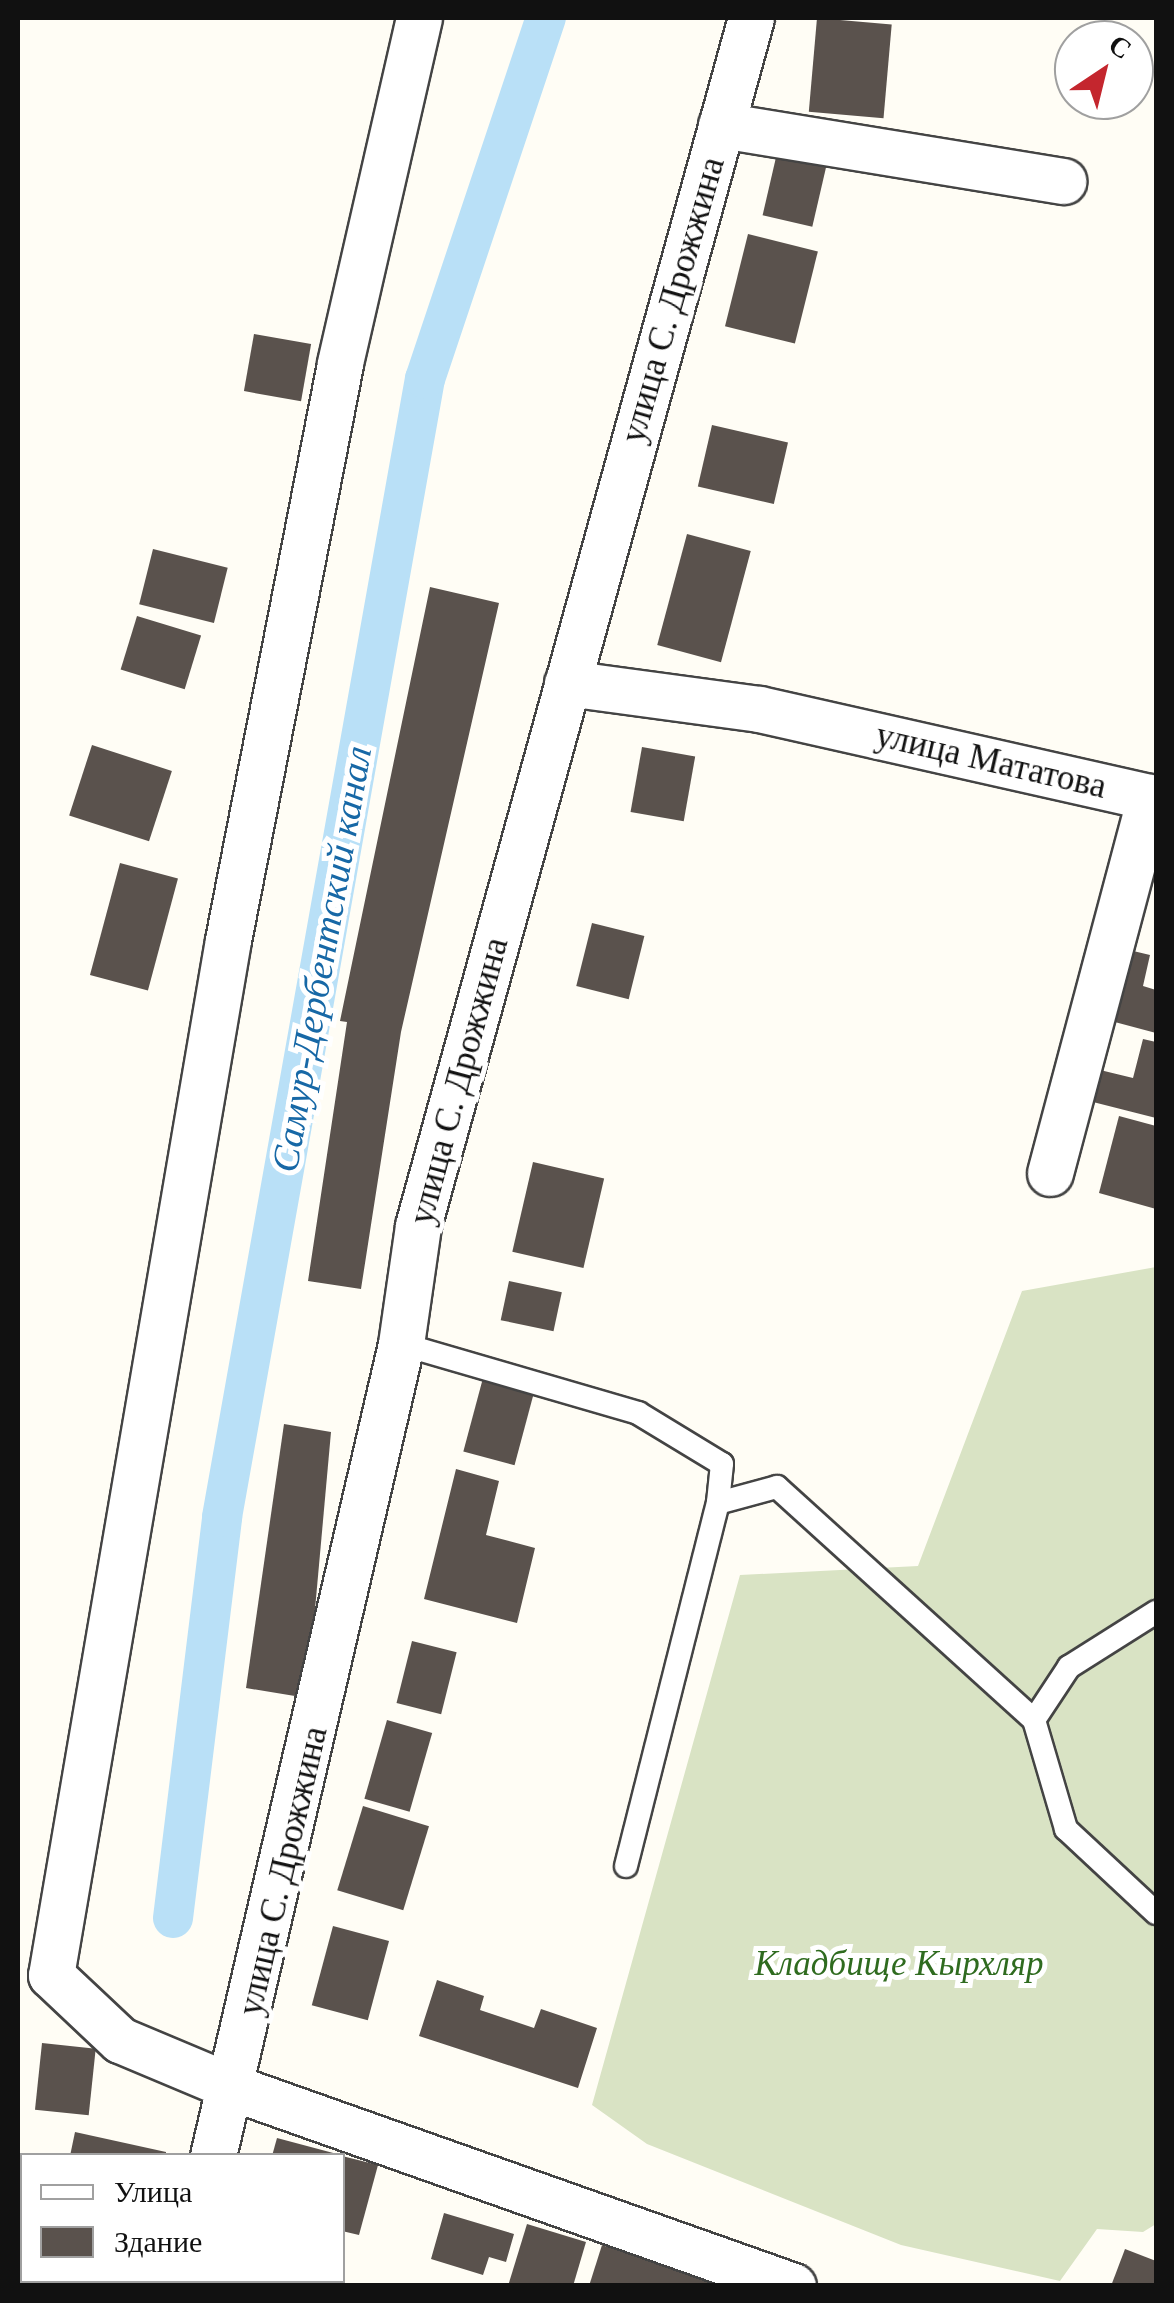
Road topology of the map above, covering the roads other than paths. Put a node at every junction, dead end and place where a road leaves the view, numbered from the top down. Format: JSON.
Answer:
{"nodes":[{"id":1,"x":419,"y":18,"type":"edge"},
{"id":2,"x":751,"y":18,"type":"edge"},
{"id":3,"x":721,"y":125,"type":"junction"},
{"id":4,"x":1063,"y":181,"type":"dead end"},
{"id":5,"x":567,"y":683,"type":"junction"},
{"id":6,"x":1050,"y":1173,"type":"dead end"},
{"id":7,"x":401,"y":1344,"type":"junction"},
{"id":8,"x":718,"y":1503,"type":"junction"},
{"id":9,"x":1156,"y":1612,"type":"edge"},
{"id":10,"x":1034,"y":1720,"type":"junction"},
{"id":11,"x":626,"y":1866,"type":"dead end"},
{"id":12,"x":1156,"y":1913,"type":"edge"},
{"id":13,"x":234,"y":2088,"type":"junction"},
{"id":14,"x":214,"y":2153,"type":"edge"},
{"id":15,"x":793,"y":2286,"type":"edge"}],
"edges":[{"from":1,"to":13,"type":"street"},
{"from":2,"to":3,"type":"street","name":"улица С. Дрожжина"},
{"from":3,"to":4,"type":"street"},
{"from":3,"to":5,"type":"street","name":"улица С. Дрожжина"},
{"from":5,"to":6,"type":"street","name":"улица Мататова"},
{"from":5,"to":7,"type":"street","name":"улица С. Дрожжина"},
{"from":7,"to":8,"type":"lane"},
{"from":7,"to":13,"type":"street","name":"улица С. Дрожжина"},
{"from":8,"to":10,"type":"lane"},
{"from":8,"to":11,"type":"lane"},
{"from":9,"to":10,"type":"lane"},
{"from":10,"to":12,"type":"lane"},
{"from":13,"to":14,"type":"street","name":"улица С. Дрожжина"},
{"from":13,"to":15,"type":"street"}]}
